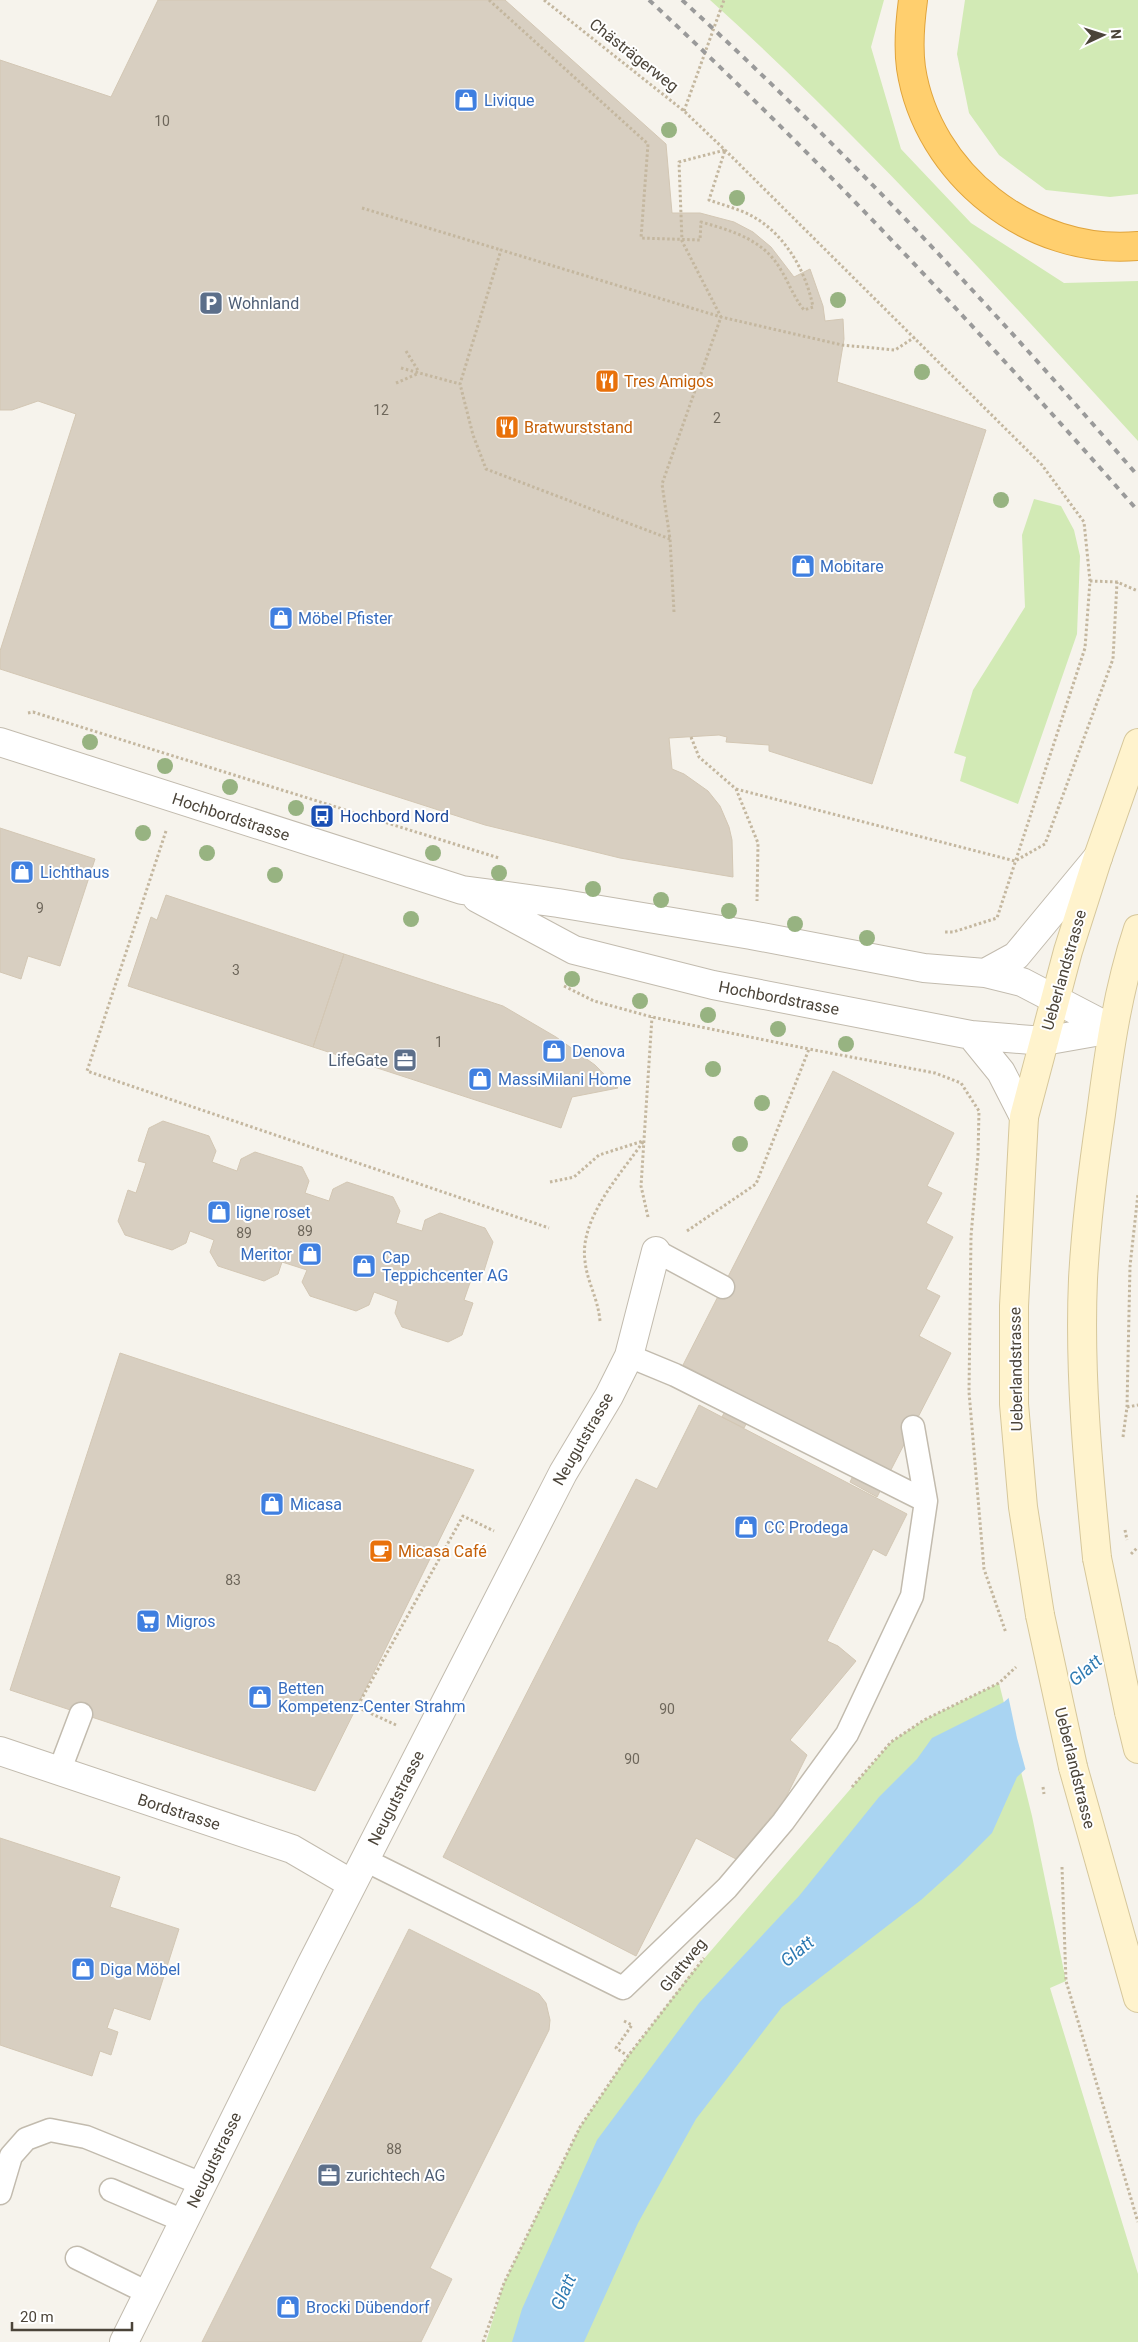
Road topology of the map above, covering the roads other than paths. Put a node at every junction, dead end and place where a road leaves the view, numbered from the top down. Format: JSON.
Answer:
{"nodes":[{"id":1,"x":913,"y":0,"type":"edge"},
{"id":2,"x":1138,"y":246,"type":"edge"},
{"id":3,"x":0,"y":742,"type":"edge"},
{"id":4,"x":1138,"y":743,"type":"edge"},
{"id":5,"x":1098,"y":857,"type":"junction"},
{"id":6,"x":462,"y":890,"type":"junction"},
{"id":7,"x":1138,"y":929,"type":"edge"},
{"id":8,"x":985,"y":973,"type":"junction"},
{"id":9,"x":1056,"y":998,"type":"junction"},
{"id":10,"x":1112,"y":1029,"type":"junction"},
{"id":11,"x":971,"y":1035,"type":"junction"},
{"id":12,"x":1044,"y":1041,"type":"junction"},
{"id":13,"x":1024,"y":1117,"type":"junction"},
{"id":14,"x":656,"y":1250,"type":"joint"},
{"id":15,"x":722,"y":1287,"type":"dead end"},
{"id":16,"x":629,"y":1356,"type":"junction"},
{"id":17,"x":913,"y":1427,"type":"dead end"},
{"id":18,"x":926,"y":1501,"type":"junction"},
{"id":19,"x":81,"y":1714,"type":"dead end"},
{"id":20,"x":1138,"y":1749,"type":"edge"},
{"id":21,"x":0,"y":1751,"type":"edge"},
{"id":22,"x":59,"y":1772,"type":"junction"},
{"id":23,"x":365,"y":1860,"type":"junction"},
{"id":24,"x":352,"y":1884,"type":"junction"},
{"id":25,"x":1138,"y":1998,"type":"edge"},
{"id":26,"x":202,"y":2184,"type":"junction"},
{"id":27,"x":111,"y":2190,"type":"dead end"},
{"id":28,"x":0,"y":2193,"type":"edge"},
{"id":29,"x":184,"y":2220,"type":"junction"},
{"id":30,"x":77,"y":2258,"type":"dead end"},
{"id":31,"x":148,"y":2293,"type":"junction"},
{"id":32,"x":124,"y":2342,"type":"edge"}],
"edges":[{"from":1,"to":2,"type":"highway"},
{"from":3,"to":6,"type":"street","name":"Hochbordstrasse"},
{"from":4,"to":5,"type":"main road","name":"Ueberlandstrasse"},
{"from":5,"to":8,"type":"street"},
{"from":5,"to":9,"type":"main road","name":"Ueberlandstrasse"},
{"from":6,"to":8,"type":"street","name":"Hochbordstrasse"},
{"from":6,"to":11,"type":"street","name":"Hochbordstrasse"},
{"from":7,"to":10,"type":"main road"},
{"from":8,"to":9,"type":"street","name":"Hochbordstrasse"},
{"from":9,"to":10,"type":"street","name":"Hochbordstrasse"},
{"from":9,"to":12,"type":"main road","name":"Ueberlandstrasse"},
{"from":10,"to":12,"type":"street","name":"Hochbordstrasse"},
{"from":10,"to":20,"type":"main road","bridge":true},
{"from":11,"to":12,"type":"street","name":"Hochbordstrasse"},
{"from":11,"to":13,"type":"street"},
{"from":12,"to":13,"type":"main road","name":"Ueberlandstrasse"},
{"from":13,"to":25,"type":"main road","name":"Ueberlandstrasse","bridge":true},
{"from":14,"to":15,"type":"lane"},
{"from":14,"to":16,"type":"street","name":"Neugutstrasse"},
{"from":16,"to":18,"type":"lane"},
{"from":16,"to":23,"type":"street","name":"Neugutstrasse"},
{"from":17,"to":18,"type":"lane"},
{"from":18,"to":23,"type":"lane"},
{"from":19,"to":22,"type":"lane"},
{"from":21,"to":22,"type":"street","name":"Bordstrasse"},
{"from":22,"to":24,"type":"street","name":"Bordstrasse"},
{"from":23,"to":24,"type":"street","name":"Neugutstrasse"},
{"from":24,"to":26,"type":"street","name":"Neugutstrasse"},
{"from":26,"to":28,"type":"lane"},
{"from":26,"to":29,"type":"street","name":"Neugutstrasse"},
{"from":27,"to":29,"type":"lane"},
{"from":29,"to":31,"type":"street","name":"Neugutstrasse"},
{"from":30,"to":31,"type":"lane"},
{"from":31,"to":32,"type":"street","name":"Neugutstrasse"}]}
